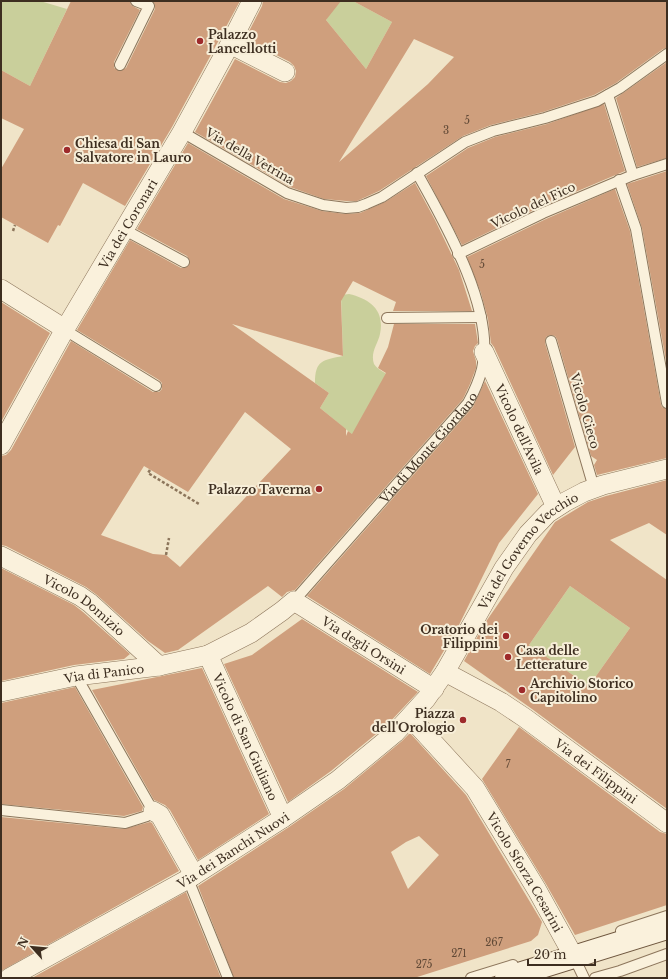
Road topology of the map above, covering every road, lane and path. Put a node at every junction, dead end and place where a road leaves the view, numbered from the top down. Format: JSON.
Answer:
{"nodes":[{"id":1,"x":136,"y":1,"type":"edge"},
{"id":2,"x":252,"y":1,"type":"edge"},
{"id":3,"x":230,"y":44,"type":"junction"},
{"id":4,"x":667,"y":54,"type":"edge"},
{"id":5,"x":120,"y":65,"type":"dead end"},
{"id":6,"x":285,"y":72,"type":"dead end"},
{"id":7,"x":608,"y":95,"type":"junction"},
{"id":8,"x":182,"y":132,"type":"junction"},
{"id":9,"x":667,"y":164,"type":"edge"},
{"id":10,"x":417,"y":173,"type":"junction"},
{"id":11,"x":633,"y":175,"type":"junction"},
{"id":12,"x":619,"y":180,"type":"junction"},
{"id":13,"x":15,"y":225,"type":"dead end"},
{"id":14,"x":123,"y":229,"type":"junction"},
{"id":15,"x":13,"y":231,"type":"dead end"},
{"id":16,"x":458,"y":254,"type":"junction"},
{"id":17,"x":184,"y":262,"type":"dead end"},
{"id":18,"x":1,"y":289,"type":"edge"},
{"id":19,"x":481,"y":316,"type":"junction"},
{"id":20,"x":387,"y":318,"type":"dead end"},
{"id":21,"x":65,"y":329,"type":"junction"},
{"id":22,"x":551,"y":341,"type":"dead end"},
{"id":23,"x":484,"y":352,"type":"junction"},
{"id":24,"x":156,"y":386,"type":"dead end"},
{"id":25,"x":667,"y":403,"type":"edge"},
{"id":26,"x":1,"y":445,"type":"edge"},
{"id":27,"x":667,"y":469,"type":"edge"},
{"id":28,"x":150,"y":470,"type":"dead end"},
{"id":29,"x":594,"y":488,"type":"junction"},
{"id":30,"x":199,"y":504,"type":"dead end"},
{"id":31,"x":556,"y":507,"type":"junction"},
{"id":32,"x":169,"y":538,"type":"dead end"},
{"id":33,"x":166,"y":555,"type":"dead end"},
{"id":34,"x":1,"y":556,"type":"edge"},
{"id":35,"x":294,"y":601,"type":"junction"},
{"id":36,"x":208,"y":655,"type":"junction"},
{"id":37,"x":159,"y":666,"type":"junction"},
{"id":38,"x":445,"y":672,"type":"junction"},
{"id":39,"x":76,"y":676,"type":"junction"},
{"id":40,"x":434,"y":689,"type":"junction"},
{"id":41,"x":1,"y":692,"type":"edge"},
{"id":42,"x":410,"y":717,"type":"junction"},
{"id":43,"x":1,"y":810,"type":"edge"},
{"id":44,"x":152,"y":811,"type":"junction"},
{"id":45,"x":283,"y":818,"type":"junction"},
{"id":46,"x":667,"y":823,"type":"edge"},
{"id":47,"x":191,"y":877,"type":"junction"},
{"id":48,"x":667,"y":916,"type":"edge"},
{"id":49,"x":667,"y":928,"type":"edge"},
{"id":50,"x":614,"y":933,"type":"dead end"},
{"id":51,"x":575,"y":949,"type":"junction"},
{"id":52,"x":667,"y":954,"type":"edge"},
{"id":53,"x":9,"y":978,"type":"edge"},
{"id":54,"x":228,"y":978,"type":"edge"},
{"id":55,"x":471,"y":978,"type":"edge"},
{"id":56,"x":506,"y":978,"type":"edge"},
{"id":57,"x":584,"y":978,"type":"edge"},
{"id":58,"x":595,"y":978,"type":"edge"}],
"edges":[{"from":1,"to":5,"type":"lane"},
{"from":2,"to":3,"type":"street","name":"Via dei Coronari"},
{"from":3,"to":6,"type":"street"},
{"from":3,"to":8,"type":"street","name":"Via dei Coronari"},
{"from":4,"to":7,"type":"lane","name":"Via della Vetrina"},
{"from":7,"to":10,"type":"lane","name":"Via della Vetrina"},
{"from":7,"to":11,"type":"lane"},
{"from":8,"to":10,"type":"lane","name":"Via della Vetrina"},
{"from":8,"to":14,"type":"street","name":"Via dei Coronari"},
{"from":9,"to":11,"type":"lane","name":"Vicolo del Fico"},
{"from":10,"to":16,"type":"lane","name":"Via di Monte Giordano"},
{"from":11,"to":12,"type":"lane","name":"Vicolo del Fico"},
{"from":12,"to":16,"type":"lane","name":"Vicolo del Fico"},
{"from":12,"to":25,"type":"lane"},
{"from":13,"to":15,"type":"path"},
{"from":14,"to":17,"type":"lane"},
{"from":14,"to":21,"type":"street","name":"Via dei Coronari"},
{"from":16,"to":19,"type":"lane","name":"Via di Monte Giordano"},
{"from":18,"to":21,"type":"street"},
{"from":19,"to":20,"type":"lane"},
{"from":19,"to":23,"type":"lane","name":"Via di Monte Giordano"},
{"from":21,"to":24,"type":"lane"},
{"from":21,"to":26,"type":"street","name":"Via dei Coronari"},
{"from":22,"to":29,"type":"lane","name":"Vicolo Cieco"},
{"from":23,"to":31,"type":"street","name":"Vicolo dell'Avila"},
{"from":23,"to":35,"type":"lane","name":"Via di Monte Giordano"},
{"from":27,"to":29,"type":"street","name":"Via del Governo Vecchio"},
{"from":28,"to":30,"type":"path"},
{"from":29,"to":31,"type":"street","name":"Via del Governo Vecchio"},
{"from":31,"to":38,"type":"street","name":"Via del Governo Vecchio"},
{"from":32,"to":33,"type":"path"},
{"from":34,"to":37,"type":"street","name":"Vicolo Domizio"},
{"from":35,"to":36,"type":"street","name":"Via di Monte Giordano"},
{"from":35,"to":40,"type":"street","name":"Via degli Orsini"},
{"from":36,"to":37,"type":"street","name":"Via di Panico"},
{"from":36,"to":45,"type":"street","name":"Vicolo di San Giuliano"},
{"from":37,"to":39,"type":"street","name":"Via di Panico"},
{"from":38,"to":40,"type":"street","name":"Via del Governo Vecchio"},
{"from":38,"to":46,"type":"street","name":"Via dei Filippini"},
{"from":39,"to":41,"type":"street","name":"Via di Panico"},
{"from":39,"to":44,"type":"lane"},
{"from":40,"to":42,"type":"street","name":"Via dei Banchi Nuovi"},
{"from":42,"to":45,"type":"street","name":"Via dei Banchi Nuovi"},
{"from":42,"to":51,"type":"street","name":"Vicolo Sforza Cesarini"},
{"from":43,"to":44,"type":"lane"},
{"from":44,"to":47,"type":"street"},
{"from":45,"to":47,"type":"street","name":"Via dei Banchi Nuovi"},
{"from":47,"to":53,"type":"street","name":"Via dei Banchi Nuovi"},
{"from":47,"to":54,"type":"lane"},
{"from":48,"to":50,"type":"lane"},
{"from":49,"to":51,"type":"street"},
{"from":51,"to":55,"type":"lane"},
{"from":51,"to":56,"type":"street"},
{"from":51,"to":57,"type":"lane"},
{"from":52,"to":58,"type":"lane"}]}
